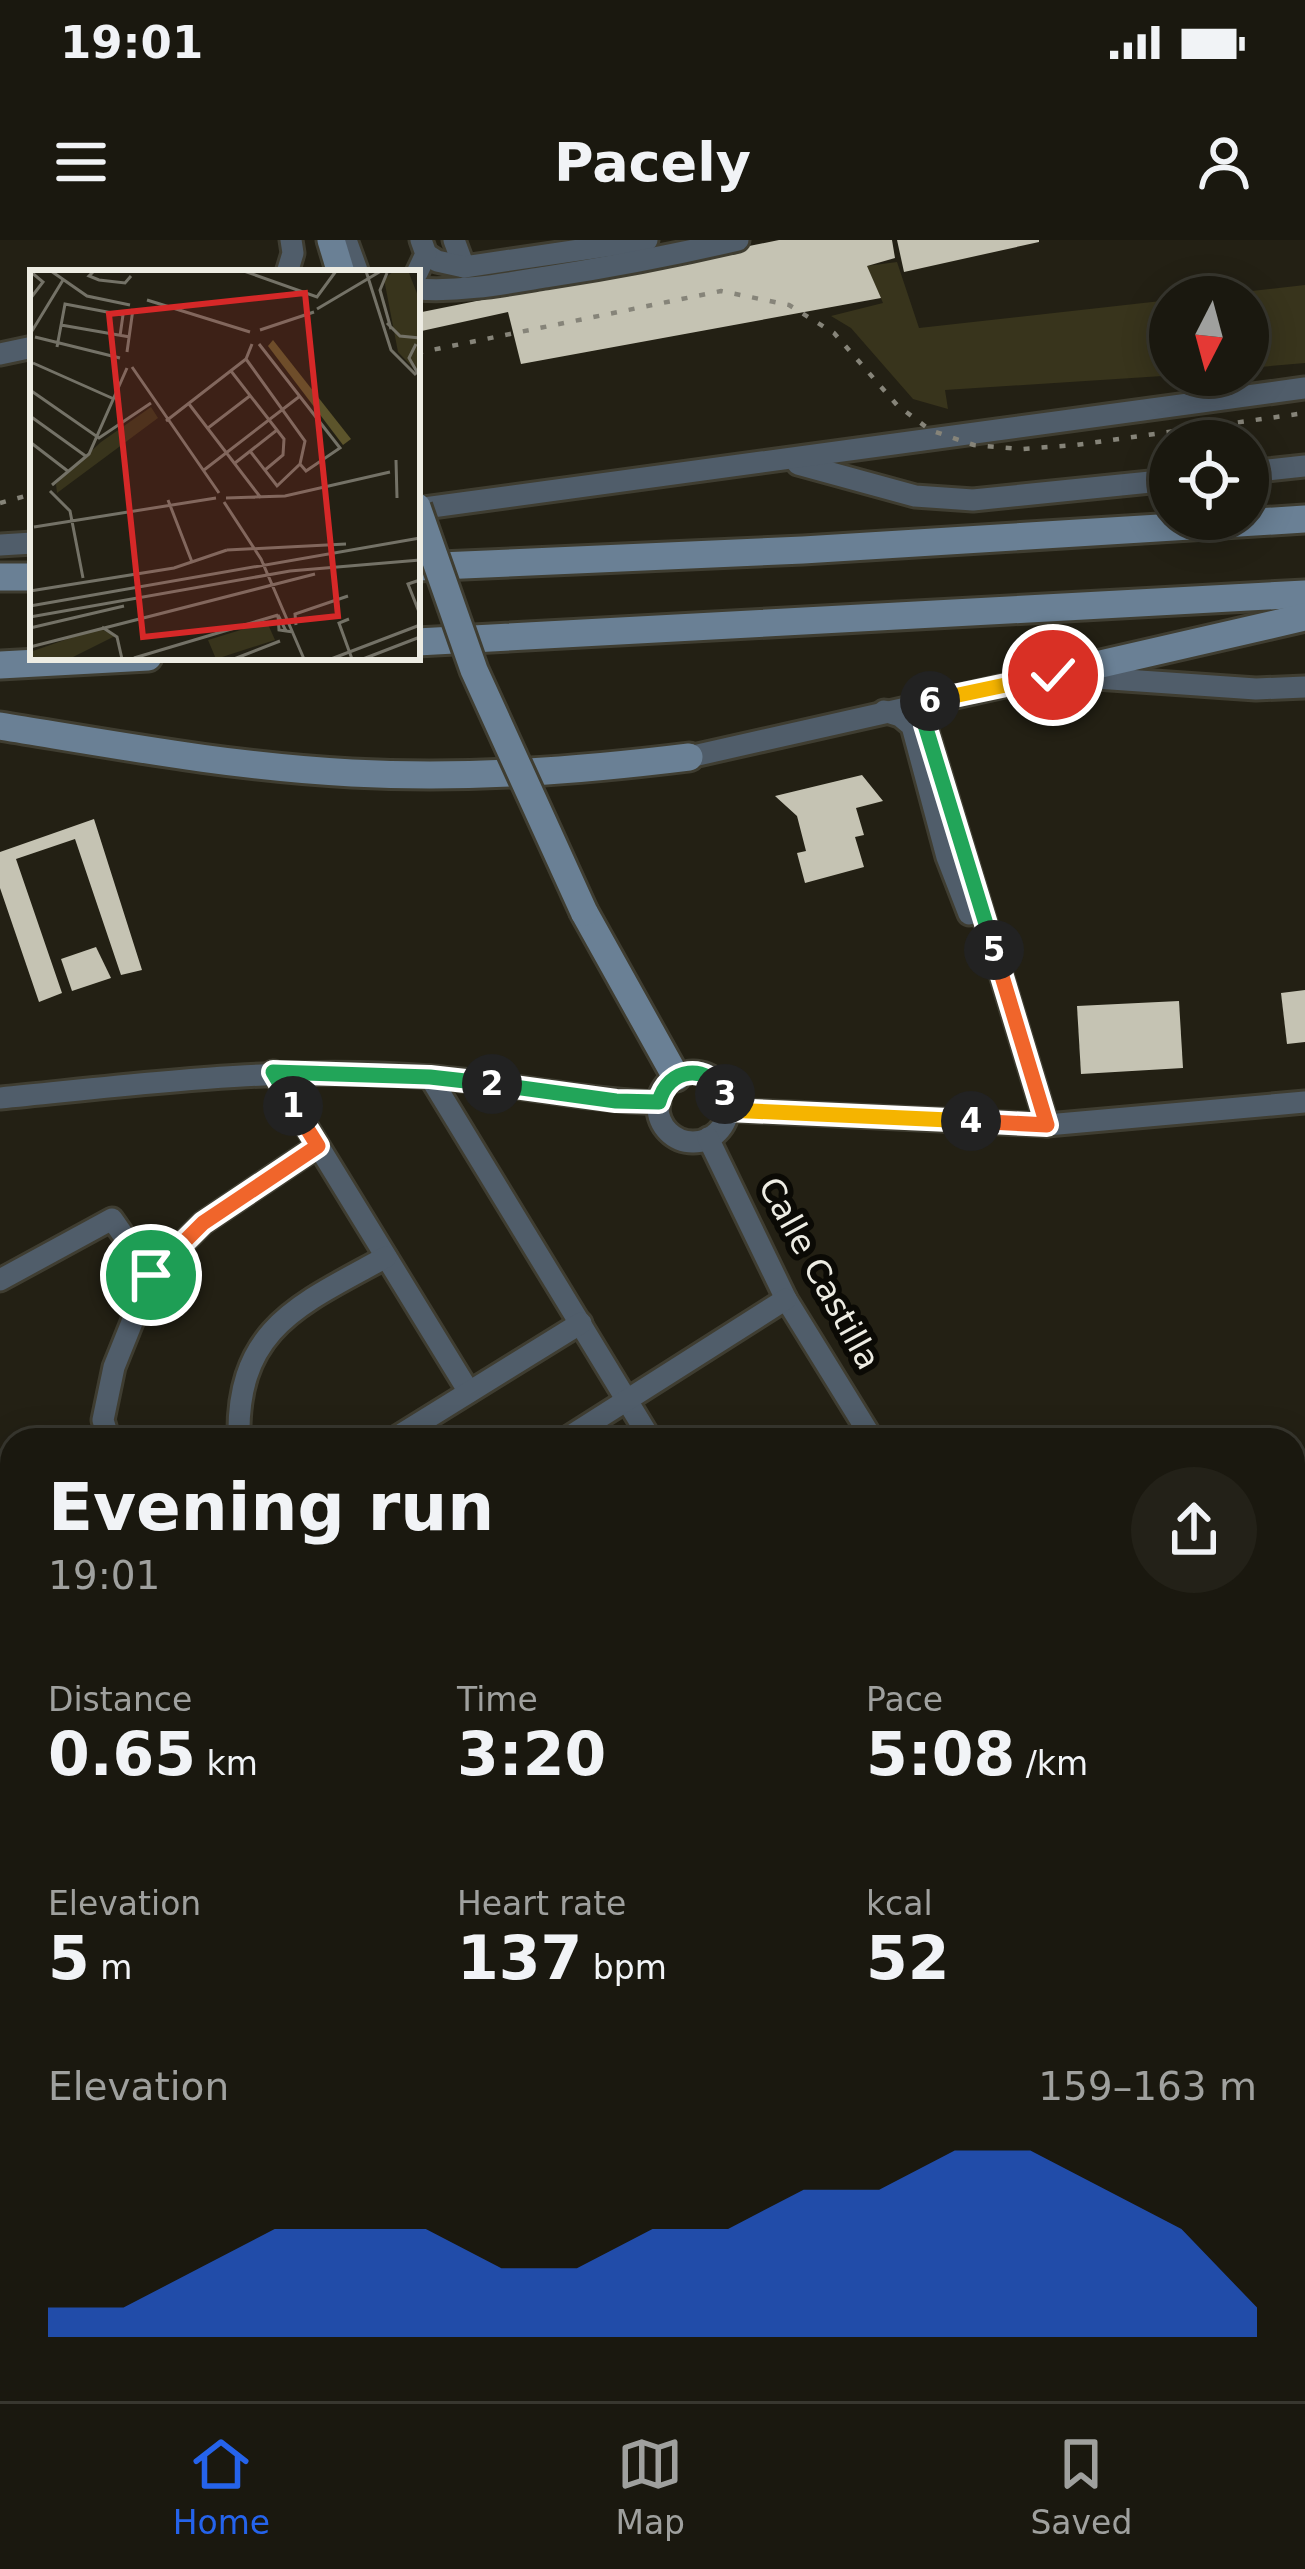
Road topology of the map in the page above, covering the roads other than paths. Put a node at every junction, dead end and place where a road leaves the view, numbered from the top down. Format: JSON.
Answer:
{"nodes":[{"id":1,"x":291,"y":240,"type":"edge"},
{"id":2,"x":454,"y":240,"type":"edge"},
{"id":3,"x":647,"y":240,"type":"edge"},
{"id":4,"x":738,"y":240,"type":"edge"},
{"id":5,"x":422,"y":256,"type":"edge"},
{"id":6,"x":464,"y":267,"type":"junction"},
{"id":7,"x":288,"y":270,"type":"edge"},
{"id":8,"x":420,"y":289,"type":"edge"},
{"id":9,"x":0,"y":334,"type":"edge"},
{"id":10,"x":30,"y":347,"type":"edge"},
{"id":11,"x":30,"y":347,"type":"edge"},
{"id":12,"x":0,"y":354,"type":"edge"},
{"id":13,"x":1304,"y":388,"type":"edge"},
{"id":14,"x":788,"y":461,"type":"junction"},
{"id":15,"x":1305,"y":466,"type":"edge"},
{"id":16,"x":1269,"y":470,"type":"edge"},
{"id":17,"x":1149,"y":482,"type":"edge"},
{"id":18,"x":420,"y":508,"type":"edge"},
{"id":19,"x":420,"y":517,"type":"edge"},
{"id":20,"x":1305,"y":519,"type":"edge"},
{"id":21,"x":30,"y":543,"type":"edge"},
{"id":22,"x":0,"y":545,"type":"edge"},
{"id":23,"x":420,"y":567,"type":"edge"},
{"id":24,"x":30,"y":577,"type":"edge"},
{"id":25,"x":0,"y":578,"type":"edge"},
{"id":26,"x":1305,"y":594,"type":"edge"},
{"id":27,"x":1305,"y":617,"type":"edge"},
{"id":28,"x":420,"y":642,"type":"edge"},
{"id":29,"x":92,"y":660,"type":"edge"},
{"id":30,"x":0,"y":665,"type":"edge"},
{"id":31,"x":1053,"y":675,"type":"junction"},
{"id":32,"x":1305,"y":687,"type":"edge"},
{"id":33,"x":930,"y":701,"type":"junction"},
{"id":34,"x":884,"y":711,"type":"junction"},
{"id":35,"x":0,"y":726,"type":"edge"},
{"id":36,"x":689,"y":757,"type":"joint"},
{"id":37,"x":1010,"y":1002,"type":"junction"},
{"id":38,"x":273,"y":1072,"type":"junction"},
{"id":39,"x":430,"y":1077,"type":"junction"},
{"id":40,"x":676,"y":1077,"type":"junction"},
{"id":41,"x":0,"y":1098,"type":"edge"},
{"id":42,"x":659,"y":1102,"type":"junction"},
{"id":43,"x":1305,"y":1102,"type":"edge"},
{"id":44,"x":728,"y":1110,"type":"junction"},
{"id":45,"x":1047,"y":1125,"type":"junction"},
{"id":46,"x":708,"y":1138,"type":"junction"},
{"id":47,"x":318,"y":1146,"type":"junction"},
{"id":48,"x":386,"y":1257,"type":"junction"},
{"id":49,"x":151,"y":1275,"type":"junction"},
{"id":50,"x":0,"y":1280,"type":"edge"},
{"id":51,"x":786,"y":1299,"type":"junction"},
{"id":52,"x":581,"y":1324,"type":"junction"},
{"id":53,"x":469,"y":1393,"type":"junction"},
{"id":54,"x":628,"y":1401,"type":"junction"},
{"id":55,"x":105,"y":1428,"type":"edge"},
{"id":56,"x":239,"y":1428,"type":"edge"},
{"id":57,"x":412,"y":1428,"type":"edge"},
{"id":58,"x":584,"y":1428,"type":"edge"},
{"id":59,"x":644,"y":1428,"type":"edge"},
{"id":60,"x":866,"y":1428,"type":"edge"}],
"edges":[{"from":1,"to":7,"type":"street"},
{"from":2,"to":6,"type":"street"},
{"from":3,"to":6,"type":"street"},
{"from":4,"to":8,"type":"street"},
{"from":5,"to":6,"type":"street"},
{"from":9,"to":10,"type":"street"},
{"from":11,"to":12,"type":"street"},
{"from":13,"to":14,"type":"street"},
{"from":14,"to":17,"type":"street"},
{"from":14,"to":18,"type":"street"},
{"from":15,"to":16,"type":"street"},
{"from":19,"to":40,"type":"main road","bridge":true},
{"from":20,"to":23,"type":"main road"},
{"from":21,"to":22,"type":"street"},
{"from":24,"to":25,"type":"main road"},
{"from":26,"to":28,"type":"main road"},
{"from":27,"to":31,"type":"main road"},
{"from":29,"to":30,"type":"main road"},
{"from":31,"to":32,"type":"street"},
{"from":31,"to":33,"type":"street"},
{"from":33,"to":34,"type":"street"},
{"from":33,"to":37,"type":"street"},
{"from":34,"to":36,"type":"street"},
{"from":34,"to":37,"type":"street"},
{"from":35,"to":36,"type":"main road"},
{"from":37,"to":45,"type":"street"},
{"from":38,"to":39,"type":"street"},
{"from":38,"to":41,"type":"street"},
{"from":38,"to":47,"type":"street"},
{"from":39,"to":42,"type":"street"},
{"from":39,"to":52,"type":"street"},
{"from":40,"to":42,"type":"street"},
{"from":40,"to":44,"type":"street"},
{"from":42,"to":46,"type":"street"},
{"from":43,"to":45,"type":"street"},
{"from":44,"to":45,"type":"street"},
{"from":44,"to":46,"type":"street"},
{"from":46,"to":51,"type":"street","name":"Calle Castilla"},
{"from":47,"to":48,"type":"street"},
{"from":47,"to":49,"type":"street"},
{"from":48,"to":53,"type":"street"},
{"from":48,"to":56,"type":"street"},
{"from":49,"to":50,"type":"street"},
{"from":49,"to":55,"type":"street"},
{"from":51,"to":54,"type":"street"},
{"from":51,"to":60,"type":"street","name":"Calle Castilla"},
{"from":52,"to":53,"type":"street"},
{"from":52,"to":54,"type":"street"},
{"from":53,"to":57,"type":"street"},
{"from":54,"to":58,"type":"street"},
{"from":54,"to":59,"type":"street"}]}
